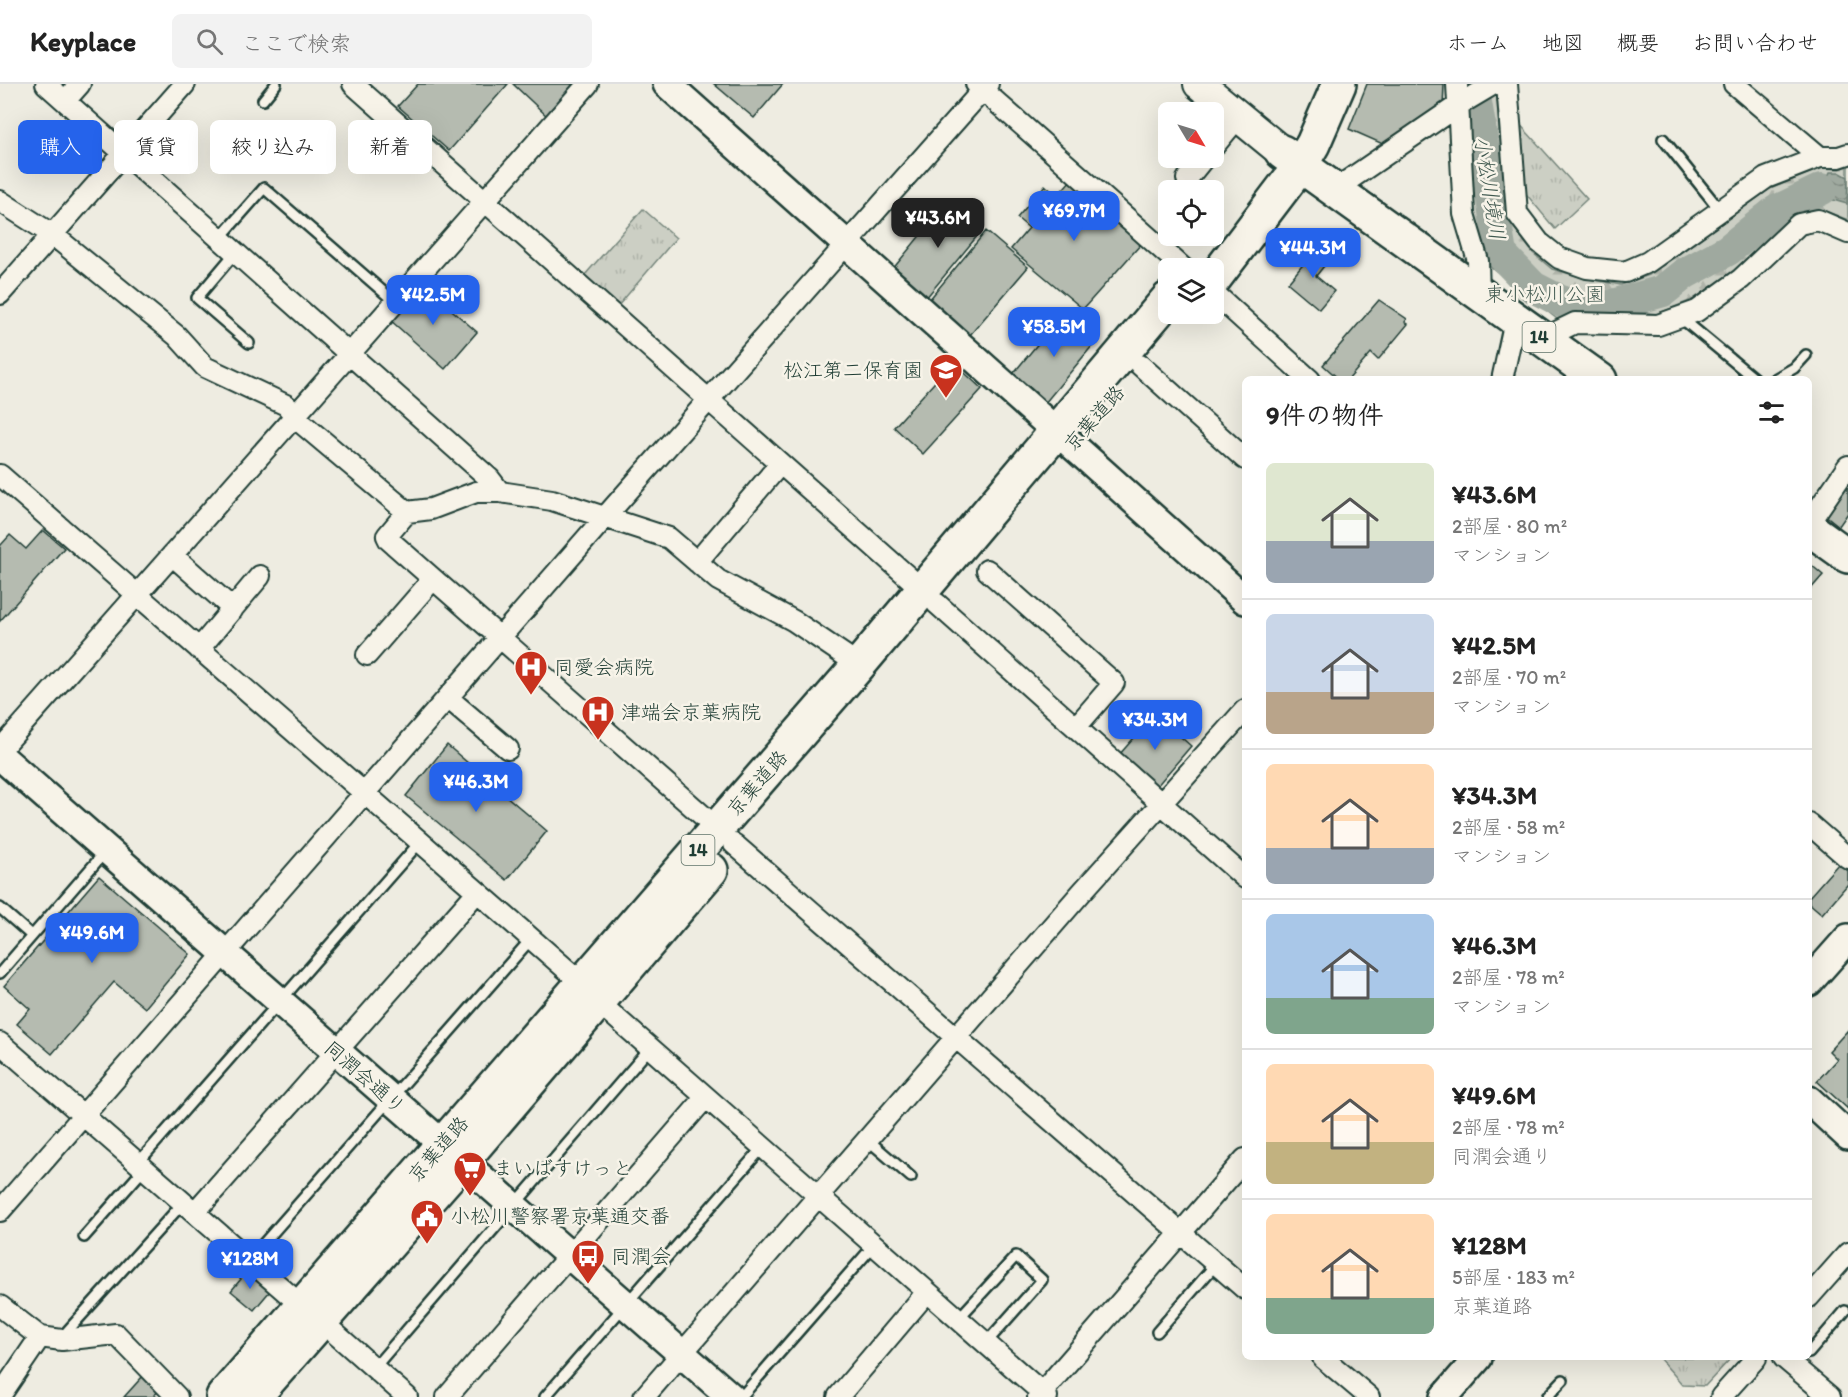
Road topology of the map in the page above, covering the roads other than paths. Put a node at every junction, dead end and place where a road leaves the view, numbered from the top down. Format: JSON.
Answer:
{"nodes":[{"id":1,"x":46,"y":84,"type":"edge"},
{"id":2,"x":80,"y":84,"type":"edge"},
{"id":3,"x":185,"y":84,"type":"edge"},
{"id":4,"x":276,"y":84,"type":"edge"},
{"id":5,"x":353,"y":84,"type":"edge"},
{"id":6,"x":588,"y":84,"type":"edge"},
{"id":7,"x":667,"y":84,"type":"edge"},
{"id":8,"x":1199,"y":84,"type":"edge"},
{"id":9,"x":1313,"y":84,"type":"edge"},
{"id":10,"x":1339,"y":84,"type":"edge"},
{"id":11,"x":1494,"y":84,"type":"edge"},
{"id":12,"x":1507,"y":84,"type":"edge"},
{"id":13,"x":1734,"y":84,"type":"edge"},
{"id":14,"x":983,"y":87,"type":"edge"},
{"id":15,"x":1460,"y":97,"type":"edge"},
{"id":16,"x":65,"y":100,"type":"junction"},
{"id":17,"x":263,"y":100,"type":"dead end"},
{"id":18,"x":1238,"y":117,"type":"junction"},
{"id":19,"x":153,"y":120,"type":"edge"},
{"id":20,"x":1224,"y":134,"type":"edge"},
{"id":21,"x":1663,"y":139,"type":"dead end"},
{"id":22,"x":114,"y":146,"type":"edge"},
{"id":23,"x":1848,"y":154,"type":"edge"},
{"id":24,"x":1820,"y":157,"type":"junction"},
{"id":25,"x":1291,"y":159,"type":"junction"},
{"id":26,"x":114,"y":164,"type":"edge"},
{"id":27,"x":1195,"y":168,"type":"edge"},
{"id":28,"x":146,"y":174,"type":"edge"},
{"id":29,"x":1186,"y":179,"type":"dead end"},
{"id":30,"x":1334,"y":190,"type":"junction"},
{"id":31,"x":0,"y":201,"type":"edge"},
{"id":32,"x":484,"y":201,"type":"junction"},
{"id":33,"x":1720,"y":210,"type":"junction"},
{"id":34,"x":1848,"y":233,"type":"edge"},
{"id":35,"x":53,"y":235,"type":"junction"},
{"id":36,"x":219,"y":239,"type":"junction"},
{"id":37,"x":847,"y":245,"type":"junction"},
{"id":38,"x":235,"y":253,"type":"junction"},
{"id":39,"x":1172,"y":258,"type":"edge"},
{"id":40,"x":1202,"y":258,"type":"edge"},
{"id":41,"x":1224,"y":263,"type":"edge"},
{"id":42,"x":0,"y":294,"type":"edge"},
{"id":43,"x":1479,"y":294,"type":"junction"},
{"id":44,"x":395,"y":302,"type":"junction"},
{"id":45,"x":1224,"y":302,"type":"edge"},
{"id":46,"x":1158,"y":312,"type":"edge"},
{"id":47,"x":1680,"y":317,"type":"junction"},
{"id":48,"x":1515,"y":320,"type":"junction"},
{"id":49,"x":1175,"y":324,"type":"edge"},
{"id":50,"x":1542,"y":339,"type":"junction"},
{"id":51,"x":249,"y":343,"type":"dead end"},
{"id":52,"x":349,"y":354,"type":"junction"},
{"id":53,"x":1806,"y":355,"type":"dead end"},
{"id":54,"x":1140,"y":365,"type":"junction"},
{"id":55,"x":1306,"y":376,"type":"edge"},
{"id":56,"x":1503,"y":376,"type":"edge"},
{"id":57,"x":1594,"y":376,"type":"edge"},
{"id":58,"x":1751,"y":376,"type":"edge"},
{"id":59,"x":1780,"y":376,"type":"edge"},
{"id":60,"x":708,"y":400,"type":"junction"},
{"id":61,"x":296,"y":415,"type":"junction"},
{"id":62,"x":1064,"y":438,"type":"junction"},
{"id":63,"x":1242,"y":456,"type":"edge"},
{"id":64,"x":780,"y":464,"type":"junction"},
{"id":65,"x":1848,"y":466,"type":"edge"},
{"id":66,"x":0,"y":475,"type":"edge"},
{"id":67,"x":500,"y":492,"type":"junction"},
{"id":68,"x":407,"y":512,"type":"junction"},
{"id":69,"x":604,"y":518,"type":"junction"},
{"id":70,"x":1812,"y":519,"type":"edge"},
{"id":71,"x":1812,"y":530,"type":"edge"},
{"id":72,"x":172,"y":555,"type":"junction"},
{"id":73,"x":1848,"y":556,"type":"edge"},
{"id":74,"x":697,"y":562,"type":"junction"},
{"id":75,"x":987,"y":570,"type":"dead end"},
{"id":76,"x":260,"y":576,"type":"dead end"},
{"id":77,"x":433,"y":579,"type":"junction"},
{"id":78,"x":137,"y":595,"type":"junction"},
{"id":79,"x":929,"y":597,"type":"junction"},
{"id":80,"x":1242,"y":597,"type":"edge"},
{"id":81,"x":233,"y":609,"type":"junction"},
{"id":82,"x":500,"y":638,"type":"junction"},
{"id":83,"x":199,"y":649,"type":"junction"},
{"id":84,"x":367,"y":655,"type":"dead end"},
{"id":85,"x":859,"y":665,"type":"junction"},
{"id":86,"x":448,"y":698,"type":"junction"},
{"id":87,"x":1242,"y":713,"type":"edge"},
{"id":88,"x":1076,"y":727,"type":"junction"},
{"id":89,"x":508,"y":749,"type":"dead end"},
{"id":90,"x":0,"y":750,"type":"edge"},
{"id":91,"x":0,"y":756,"type":"edge"},
{"id":92,"x":364,"y":793,"type":"junction"},
{"id":93,"x":1162,"y":803,"type":"junction"},
{"id":94,"x":1812,"y":827,"type":"edge"},
{"id":95,"x":726,"y":836,"type":"junction"},
{"id":96,"x":420,"y":842,"type":"junction"},
{"id":97,"x":106,"y":849,"type":"junction"},
{"id":98,"x":1848,"y":858,"type":"edge"},
{"id":99,"x":1242,"y":875,"type":"edge"},
{"id":100,"x":477,"y":892,"type":"junction"},
{"id":101,"x":0,"y":908,"type":"edge"},
{"id":102,"x":32,"y":936,"type":"junction"},
{"id":103,"x":1848,"y":938,"type":"edge"},
{"id":104,"x":531,"y":939,"type":"junction"},
{"id":105,"x":224,"y":952,"type":"junction"},
{"id":106,"x":0,"y":973,"type":"edge"},
{"id":107,"x":1812,"y":979,"type":"edge"},
{"id":108,"x":590,"y":993,"type":"junction"},
{"id":109,"x":278,"y":1000,"type":"junction"},
{"id":110,"x":957,"y":1037,"type":"junction"},
{"id":111,"x":0,"y":1043,"type":"edge"},
{"id":112,"x":650,"y":1048,"type":"junction"},
{"id":113,"x":335,"y":1051,"type":"junction"},
{"id":114,"x":706,"y":1097,"type":"junction"},
{"id":115,"x":391,"y":1099,"type":"junction"},
{"id":116,"x":1812,"y":1103,"type":"edge"},
{"id":117,"x":83,"y":1115,"type":"junction"},
{"id":118,"x":1848,"y":1136,"type":"edge"},
{"id":119,"x":868,"y":1140,"type":"junction"},
{"id":120,"x":763,"y":1147,"type":"junction"},
{"id":121,"x":452,"y":1153,"type":"junction"},
{"id":122,"x":1242,"y":1162,"type":"edge"},
{"id":123,"x":141,"y":1166,"type":"junction"},
{"id":124,"x":911,"y":1177,"type":"dead end"},
{"id":125,"x":819,"y":1196,"type":"junction"},
{"id":126,"x":189,"y":1207,"type":"junction"},
{"id":127,"x":513,"y":1207,"type":"junction"},
{"id":128,"x":0,"y":1211,"type":"edge"},
{"id":129,"x":1181,"y":1233,"type":"junction"},
{"id":130,"x":84,"y":1237,"type":"dead end"},
{"id":131,"x":874,"y":1245,"type":"junction"},
{"id":132,"x":1848,"y":1253,"type":"edge"},
{"id":133,"x":569,"y":1255,"type":"junction"},
{"id":134,"x":249,"y":1260,"type":"junction"},
{"id":135,"x":1216,"y":1264,"type":"junction"},
{"id":136,"x":1242,"y":1286,"type":"edge"},
{"id":137,"x":927,"y":1292,"type":"junction"},
{"id":138,"x":1812,"y":1295,"type":"edge"},
{"id":139,"x":626,"y":1305,"type":"junction"},
{"id":140,"x":0,"y":1306,"type":"edge"},
{"id":141,"x":1845,"y":1311,"type":"dead end"},
{"id":142,"x":312,"y":1314,"type":"junction"},
{"id":143,"x":958,"y":1319,"type":"junction"},
{"id":144,"x":1157,"y":1332,"type":"dead end"},
{"id":145,"x":40,"y":1337,"type":"junction"},
{"id":146,"x":60,"y":1339,"type":"junction"},
{"id":147,"x":986,"y":1343,"type":"junction"},
{"id":148,"x":1812,"y":1350,"type":"edge"},
{"id":149,"x":682,"y":1353,"type":"junction"},
{"id":150,"x":1325,"y":1360,"type":"edge"},
{"id":151,"x":1476,"y":1360,"type":"edge"},
{"id":152,"x":1754,"y":1360,"type":"edge"},
{"id":153,"x":1795,"y":1361,"type":"edge"},
{"id":154,"x":374,"y":1368,"type":"junction"},
{"id":155,"x":1563,"y":1380,"type":"dead end"},
{"id":156,"x":1042,"y":1395,"type":"edge"},
{"id":157,"x":0,"y":1396,"type":"edge"},
{"id":158,"x":177,"y":1397,"type":"edge"},
{"id":159,"x":223,"y":1397,"type":"edge"},
{"id":160,"x":254,"y":1397,"type":"edge"},
{"id":161,"x":407,"y":1397,"type":"edge"},
{"id":162,"x":447,"y":1397,"type":"edge"},
{"id":163,"x":545,"y":1397,"type":"edge"},
{"id":164,"x":644,"y":1397,"type":"edge"},
{"id":165,"x":731,"y":1397,"type":"edge"},
{"id":166,"x":741,"y":1397,"type":"edge"},
{"id":167,"x":838,"y":1397,"type":"edge"},
{"id":168,"x":1369,"y":1397,"type":"edge"},
{"id":169,"x":1444,"y":1397,"type":"edge"},
{"id":170,"x":1547,"y":1397,"type":"edge"},
{"id":171,"x":1721,"y":1397,"type":"edge"},
{"id":172,"x":1830,"y":1397,"type":"edge"}],
"edges":[{"from":1,"to":16,"type":"street"},
{"from":2,"to":16,"type":"street"},
{"from":3,"to":19,"type":"street"},
{"from":4,"to":17,"type":"lane"},
{"from":5,"to":32,"type":"street"},
{"from":6,"to":32,"type":"street"},
{"from":7,"to":37,"type":"street"},
{"from":8,"to":18,"type":"main road"},
{"from":9,"to":25,"type":"highway"},
{"from":10,"to":25,"type":"highway"},
{"from":11,"to":15,"type":"street"},
{"from":12,"to":33,"type":"street"},
{"from":13,"to":24,"type":"street"},
{"from":14,"to":37,"type":"street"},
{"from":14,"to":39,"type":"street"},
{"from":15,"to":30,"type":"street"},
{"from":15,"to":43,"type":"street"},
{"from":16,"to":22,"type":"street"},
{"from":18,"to":20,"type":"street"},
{"from":18,"to":25,"type":"main road"},
{"from":21,"to":33,"type":"lane"},
{"from":23,"to":24,"type":"street"},
{"from":24,"to":33,"type":"street"},
{"from":25,"to":30,"type":"highway","number":"14"},
{"from":25,"to":40,"type":"highway"},
{"from":25,"to":41,"type":"highway"},
{"from":26,"to":35,"type":"street"},
{"from":27,"to":29,"type":"street"},
{"from":28,"to":36,"type":"street"},
{"from":30,"to":43,"type":"highway","number":"14"},
{"from":31,"to":35,"type":"street"},
{"from":32,"to":44,"type":"street"},
{"from":32,"to":60,"type":"street"},
{"from":34,"to":47,"type":"street"},
{"from":35,"to":42,"type":"street"},
{"from":35,"to":61,"type":"street"},
{"from":36,"to":38,"type":"street"},
{"from":36,"to":44,"type":"lane"},
{"from":37,"to":60,"type":"street"},
{"from":37,"to":62,"type":"street"},
{"from":38,"to":51,"type":"lane"},
{"from":38,"to":52,"type":"street"},
{"from":43,"to":48,"type":"highway","number":"14"},
{"from":44,"to":52,"type":"street"},
{"from":45,"to":55,"type":"street"},
{"from":46,"to":62,"type":"highway","name":"京葉道路","number":"14"},
{"from":47,"to":50,"type":"street"},
{"from":47,"to":58,"type":"lane"},
{"from":48,"to":50,"type":"highway","number":"14"},
{"from":48,"to":56,"type":"street"},
{"from":49,"to":54,"type":"highway","name":"京葉道路","number":"14"},
{"from":50,"to":57,"type":"highway","number":"14"},
{"from":52,"to":61,"type":"street"},
{"from":52,"to":67,"type":"street"},
{"from":53,"to":59,"type":"lane"},
{"from":54,"to":62,"type":"highway","name":"京葉道路","number":"14"},
{"from":54,"to":63,"type":"street"},
{"from":60,"to":64,"type":"street"},
{"from":60,"to":69,"type":"street"},
{"from":61,"to":68,"type":"street"},
{"from":61,"to":72,"type":"street"},
{"from":62,"to":79,"type":"highway","name":"京葉道路","number":"14"},
{"from":62,"to":80,"type":"street"},
{"from":64,"to":74,"type":"street"},
{"from":64,"to":79,"type":"street"},
{"from":65,"to":70,"type":"street"},
{"from":66,"to":78,"type":"street"},
{"from":67,"to":68,"type":"street"},
{"from":67,"to":69,"type":"street"},
{"from":68,"to":77,"type":"street"},
{"from":69,"to":74,"type":"street"},
{"from":69,"to":82,"type":"street"},
{"from":71,"to":73,"type":"highway"},
{"from":72,"to":78,"type":"street"},
{"from":72,"to":81,"type":"street"},
{"from":74,"to":85,"type":"street"},
{"from":75,"to":88,"type":"street"},
{"from":76,"to":81,"type":"street"},
{"from":77,"to":82,"type":"street"},
{"from":77,"to":84,"type":"street"},
{"from":78,"to":83,"type":"street"},
{"from":78,"to":90,"type":"street"},
{"from":79,"to":85,"type":"highway","name":"京葉道路","number":"14"},
{"from":79,"to":88,"type":"street"},
{"from":79,"to":95,"type":"highway","name":"京葉道路","number":"14"},
{"from":81,"to":83,"type":"street"},
{"from":82,"to":86,"type":"street"},
{"from":82,"to":95,"type":"street"},
{"from":83,"to":92,"type":"street"},
{"from":85,"to":95,"type":"highway","name":"京葉道路","number":"14"},
{"from":86,"to":89,"type":"street"},
{"from":86,"to":92,"type":"street"},
{"from":87,"to":93,"type":"street"},
{"from":88,"to":93,"type":"street"},
{"from":91,"to":97,"type":"street","name":"同潤会通り"},
{"from":92,"to":96,"type":"street"},
{"from":92,"to":105,"type":"street"},
{"from":93,"to":99,"type":"street"},
{"from":93,"to":110,"type":"street"},
{"from":94,"to":98,"type":"street"},
{"from":95,"to":108,"type":"highway","name":"京葉道路","number":"14"},
{"from":95,"to":110,"type":"street"},
{"from":96,"to":100,"type":"street"},
{"from":96,"to":109,"type":"lane"},
{"from":97,"to":102,"type":"lane"},
{"from":97,"to":105,"type":"street","name":"同潤会通り"},
{"from":100,"to":104,"type":"street"},
{"from":100,"to":113,"type":"street"},
{"from":101,"to":102,"type":"lane"},
{"from":102,"to":106,"type":"lane"},
{"from":103,"to":107,"type":"street"},
{"from":104,"to":108,"type":"street"},
{"from":104,"to":115,"type":"lane"},
{"from":105,"to":109,"type":"street","name":"同潤会通り"},
{"from":105,"to":117,"type":"street"},
{"from":108,"to":112,"type":"street"},
{"from":108,"to":121,"type":"highway","name":"京葉道路","number":"14"},
{"from":109,"to":113,"type":"street","name":"同潤会通り"},
{"from":109,"to":123,"type":"lane"},
{"from":110,"to":119,"type":"street"},
{"from":110,"to":129,"type":"street"},
{"from":111,"to":117,"type":"street"},
{"from":112,"to":114,"type":"street"},
{"from":112,"to":127,"type":"lane"},
{"from":113,"to":115,"type":"street","name":"同潤会通り"},
{"from":113,"to":126,"type":"street"},
{"from":114,"to":120,"type":"street"},
{"from":114,"to":133,"type":"street"},
{"from":115,"to":121,"type":"street","name":"同潤会通り"},
{"from":115,"to":134,"type":"lane"},
{"from":116,"to":118,"type":"street"},
{"from":117,"to":123,"type":"street"},
{"from":117,"to":128,"type":"street"},
{"from":119,"to":124,"type":"lane"},
{"from":119,"to":125,"type":"street"},
{"from":120,"to":125,"type":"street"},
{"from":120,"to":139,"type":"lane"},
{"from":121,"to":127,"type":"street","name":"同潤会通り"},
{"from":121,"to":142,"type":"highway","name":"京葉道路","number":"14"},
{"from":122,"to":129,"type":"street"},
{"from":123,"to":126,"type":"street"},
{"from":123,"to":130,"type":"lane"},
{"from":125,"to":131,"type":"street"},
{"from":125,"to":149,"type":"street"},
{"from":126,"to":134,"type":"street"},
{"from":126,"to":146,"type":"lane"},
{"from":127,"to":133,"type":"street","name":"同潤会通り"},
{"from":127,"to":154,"type":"lane"},
{"from":129,"to":135,"type":"street"},
{"from":129,"to":156,"type":"street"},
{"from":131,"to":137,"type":"street"},
{"from":131,"to":166,"type":"lane"},
{"from":132,"to":138,"type":"street"},
{"from":133,"to":139,"type":"street","name":"同潤会通り"},
{"from":133,"to":162,"type":"street"},
{"from":134,"to":142,"type":"street"},
{"from":135,"to":136,"type":"street"},
{"from":135,"to":144,"type":"lane"},
{"from":137,"to":143,"type":"street"},
{"from":137,"to":167,"type":"street"},
{"from":139,"to":149,"type":"street","name":"同潤会通り"},
{"from":139,"to":163,"type":"lane"},
{"from":140,"to":145,"type":"street"},
{"from":141,"to":148,"type":"lane"},
{"from":142,"to":154,"type":"street"},
{"from":142,"to":159,"type":"highway","name":"京葉道路","number":"14"},
{"from":142,"to":160,"type":"highway","name":"京葉道路","number":"14"},
{"from":143,"to":147,"type":"street"},
{"from":143,"to":147,"type":"lane"},
{"from":145,"to":146,"type":"street"},
{"from":145,"to":157,"type":"street"},
{"from":146,"to":158,"type":"street"},
{"from":147,"to":156,"type":"street"},
{"from":149,"to":164,"type":"street"},
{"from":149,"to":165,"type":"street","name":"同潤会通り"},
{"from":150,"to":168,"type":"street"},
{"from":151,"to":169,"type":"street"},
{"from":152,"to":171,"type":"street"},
{"from":153,"to":172,"type":"street"},
{"from":154,"to":161,"type":"street"},
{"from":155,"to":170,"type":"lane"}]}
